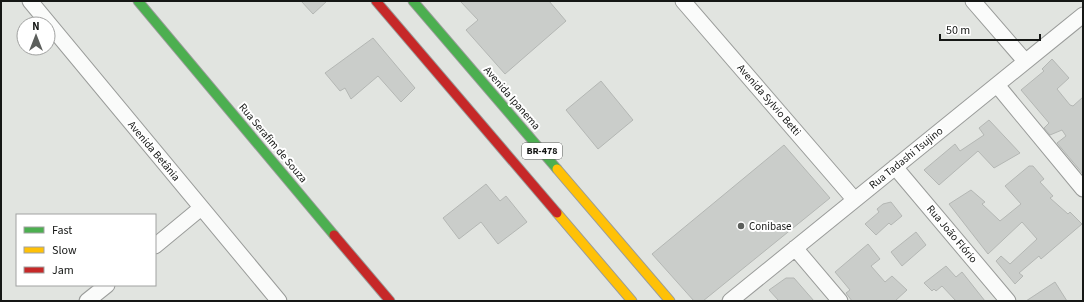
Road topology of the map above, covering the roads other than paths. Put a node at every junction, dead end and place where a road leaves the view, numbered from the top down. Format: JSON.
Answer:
{"nodes":[{"id":1,"x":30,"y":1,"type":"edge"},
{"id":2,"x":138,"y":1,"type":"edge"},
{"id":3,"x":376,"y":1,"type":"edge"},
{"id":4,"x":413,"y":1,"type":"edge"},
{"id":5,"x":683,"y":1,"type":"edge"},
{"id":6,"x":973,"y":1,"type":"edge"},
{"id":7,"x":1083,"y":15,"type":"edge"},
{"id":8,"x":1025,"y":61,"type":"junction"},
{"id":9,"x":997,"y":85,"type":"junction"},
{"id":10,"x":896,"y":167,"type":"junction"},
{"id":11,"x":1083,"y":189,"type":"edge"},
{"id":12,"x":854,"y":199,"type":"junction"},
{"id":13,"x":201,"y":208,"type":"junction"},
{"id":14,"x":156,"y":245,"type":"edge"},
{"id":15,"x":795,"y":248,"type":"junction"},
{"id":16,"x":106,"y":286,"type":"edge"},
{"id":17,"x":87,"y":301,"type":"edge"},
{"id":18,"x":279,"y":301,"type":"edge"},
{"id":19,"x":390,"y":301,"type":"edge"},
{"id":20,"x":632,"y":301,"type":"edge"},
{"id":21,"x":670,"y":301,"type":"edge"},
{"id":22,"x":730,"y":301,"type":"edge"},
{"id":23,"x":840,"y":301,"type":"edge"},
{"id":24,"x":1008,"y":301,"type":"edge"}],
"edges":[{"from":1,"to":13,"type":"street","name":"Avenida Betânia"},
{"from":2,"to":19,"type":"main road","name":"Rua Serafim de Souza"},
{"from":3,"to":20,"type":"main road","number":"BR-478"},
{"from":4,"to":21,"type":"main road","name":"Avenida Ipanema","number":"BR-478"},
{"from":5,"to":12,"type":"street","name":"Avenida Sylvio Betti"},
{"from":6,"to":8,"type":"street"},
{"from":7,"to":8,"type":"street","name":"Rua Tadashi Tsujino"},
{"from":8,"to":9,"type":"street","name":"Rua Tadashi Tsujino"},
{"from":9,"to":10,"type":"street","name":"Rua Tadashi Tsujino"},
{"from":9,"to":11,"type":"street"},
{"from":10,"to":12,"type":"street","name":"Rua Tadashi Tsujino"},
{"from":10,"to":24,"type":"street","name":"Rua João Flório"},
{"from":12,"to":15,"type":"street","name":"Rua Tadashi Tsujino"},
{"from":13,"to":14,"type":"street"},
{"from":13,"to":18,"type":"street","name":"Avenida Betânia"},
{"from":15,"to":22,"type":"street","name":"Rua Tadashi Tsujino"},
{"from":15,"to":23,"type":"street"},
{"from":16,"to":17,"type":"street"}]}
